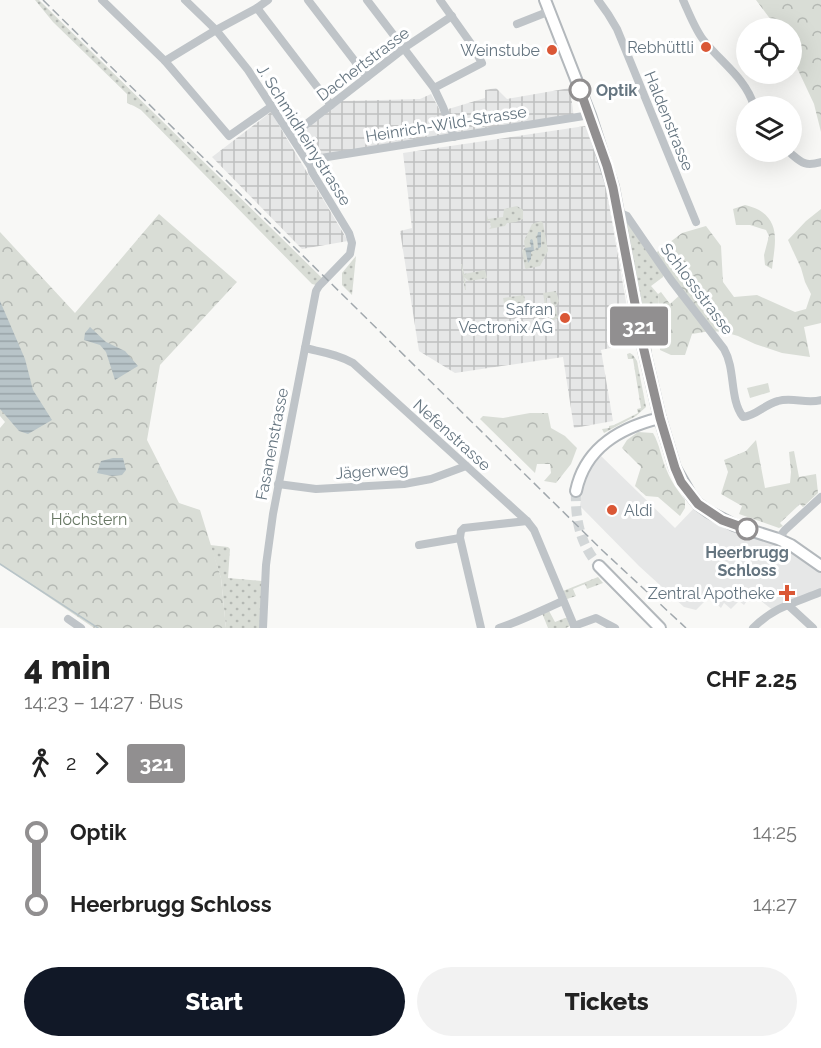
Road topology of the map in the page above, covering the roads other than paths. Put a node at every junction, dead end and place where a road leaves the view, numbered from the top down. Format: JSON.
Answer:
{"nodes":[{"id":1,"x":102,"y":0,"type":"edge"},
{"id":2,"x":185,"y":0,"type":"edge"},
{"id":3,"x":268,"y":0,"type":"edge"},
{"id":4,"x":308,"y":0,"type":"edge"},
{"id":5,"x":367,"y":0,"type":"edge"},
{"id":6,"x":440,"y":0,"type":"edge"},
{"id":7,"x":545,"y":0,"type":"edge"},
{"id":8,"x":598,"y":0,"type":"edge"},
{"id":9,"x":683,"y":0,"type":"edge"},
{"id":10,"x":257,"y":8,"type":"junction"},
{"id":11,"x":550,"y":12,"type":"junction"},
{"id":12,"x":452,"y":16,"type":"junction"},
{"id":13,"x":517,"y":24,"type":"dead end"},
{"id":14,"x":216,"y":30,"type":"junction"},
{"id":15,"x":404,"y":50,"type":"junction"},
{"id":16,"x":165,"y":61,"type":"junction"},
{"id":17,"x":367,"y":77,"type":"junction"},
{"id":18,"x":434,"y":88,"type":"junction"},
{"id":19,"x":750,"y":96,"type":"edge"},
{"id":20,"x":331,"y":105,"type":"junction"},
{"id":21,"x":272,"y":106,"type":"junction"},
{"id":22,"x":590,"y":115,"type":"junction"},
{"id":23,"x":291,"y":136,"type":"junction"},
{"id":24,"x":454,"y":137,"type":"junction"},
{"id":25,"x":801,"y":162,"type":"edge"},
{"id":26,"x":821,"y":162,"type":"edge"},
{"id":27,"x":311,"y":167,"type":"junction"},
{"id":28,"x":618,"y":212,"type":"junction"},
{"id":29,"x":696,"y":222,"type":"dead end"},
{"id":30,"x":305,"y":348,"type":"junction"},
{"id":31,"x":821,"y":400,"type":"edge"},
{"id":32,"x":660,"y":418,"type":"junction"},
{"id":33,"x":466,"y":466,"type":"junction"},
{"id":34,"x":278,"y":484,"type":"junction"},
{"id":35,"x":576,"y":491,"type":"tunnel mouth"},
{"id":36,"x":821,"y":497,"type":"edge"},
{"id":37,"x":527,"y":521,"type":"junction"},
{"id":38,"x":460,"y":538,"type":"junction"},
{"id":39,"x":778,"y":539,"type":"junction"},
{"id":40,"x":419,"y":545,"type":"dead end"},
{"id":41,"x":599,"y":566,"type":"tunnel mouth"},
{"id":42,"x":821,"y":566,"type":"edge"},
{"id":43,"x":821,"y":592,"type":"edge"},
{"id":44,"x":563,"y":600,"type":"junction"},
{"id":45,"x":789,"y":605,"type":"junction"},
{"id":46,"x":68,"y":619,"type":"dead end"},
{"id":47,"x":574,"y":627,"type":"edge"},
{"id":48,"x":81,"y":628,"type":"edge"},
{"id":49,"x":263,"y":628,"type":"edge"},
{"id":50,"x":481,"y":628,"type":"edge"},
{"id":51,"x":499,"y":628,"type":"edge"},
{"id":52,"x":615,"y":628,"type":"edge"},
{"id":53,"x":660,"y":628,"type":"edge"},
{"id":54,"x":753,"y":628,"type":"edge"},
{"id":55,"x":813,"y":628,"type":"edge"}],
"edges":[{"from":1,"to":16,"type":"street"},
{"from":2,"to":14,"type":"street","name":"J. Schmidheinystrasse"},
{"from":3,"to":10,"type":"street"},
{"from":4,"to":17,"type":"street"},
{"from":5,"to":15,"type":"street"},
{"from":6,"to":12,"type":"street"},
{"from":7,"to":11,"type":"main road"},
{"from":8,"to":29,"type":"street","name":"Haldenstrasse"},
{"from":9,"to":19,"type":"street"},
{"from":10,"to":14,"type":"street"},
{"from":10,"to":20,"type":"street"},
{"from":11,"to":13,"type":"street"},
{"from":11,"to":22,"type":"main road"},
{"from":12,"to":15,"type":"street","name":"Dachertstrasse"},
{"from":12,"to":18,"type":"street"},
{"from":14,"to":16,"type":"street"},
{"from":14,"to":21,"type":"street","name":"J. Schmidheinystrasse"},
{"from":15,"to":17,"type":"street","name":"Dachertstrasse"},
{"from":15,"to":18,"type":"street"},
{"from":16,"to":21,"type":"street"},
{"from":17,"to":20,"type":"street","name":"Dachertstrasse"},
{"from":18,"to":24,"type":"street"},
{"from":20,"to":23,"type":"street","name":"Dachertstrasse"},
{"from":21,"to":23,"type":"street","name":"J. Schmidheinystrasse"},
{"from":22,"to":24,"type":"street","name":"Heinrich-Wild-Strasse"},
{"from":22,"to":28,"type":"main road"},
{"from":23,"to":27,"type":"street","name":"J. Schmidheinystrasse"},
{"from":24,"to":27,"type":"street","name":"Heinrich-Wild-Strasse"},
{"from":25,"to":26,"type":"street"},
{"from":27,"to":30,"type":"street","name":"J. Schmidheinystrasse"},
{"from":28,"to":31,"type":"street","name":"Schlossstrasse"},
{"from":28,"to":32,"type":"main road"},
{"from":30,"to":33,"type":"street","name":"Nefenstrasse"},
{"from":30,"to":34,"type":"street","name":"Fasanenstrasse"},
{"from":32,"to":35,"type":"main road"},
{"from":32,"to":39,"type":"main road"},
{"from":33,"to":34,"type":"street","name":"Jägerweg"},
{"from":33,"to":37,"type":"street","name":"Nefenstrasse"},
{"from":34,"to":49,"type":"street","name":"Fasanenstrasse"},
{"from":36,"to":39,"type":"street"},
{"from":37,"to":38,"type":"street"},
{"from":37,"to":44,"type":"street","name":"Nefenstrasse"},
{"from":38,"to":40,"type":"street"},
{"from":38,"to":50,"type":"street"},
{"from":39,"to":42,"type":"main road"},
{"from":41,"to":53,"type":"main road"},
{"from":43,"to":45,"type":"street"},
{"from":44,"to":47,"type":"street","name":"Nefenstrasse"},
{"from":44,"to":51,"type":"street"},
{"from":45,"to":54,"type":"street"},
{"from":45,"to":55,"type":"street"},
{"from":46,"to":48,"type":"street"},
{"from":47,"to":52,"type":"street"}]}
